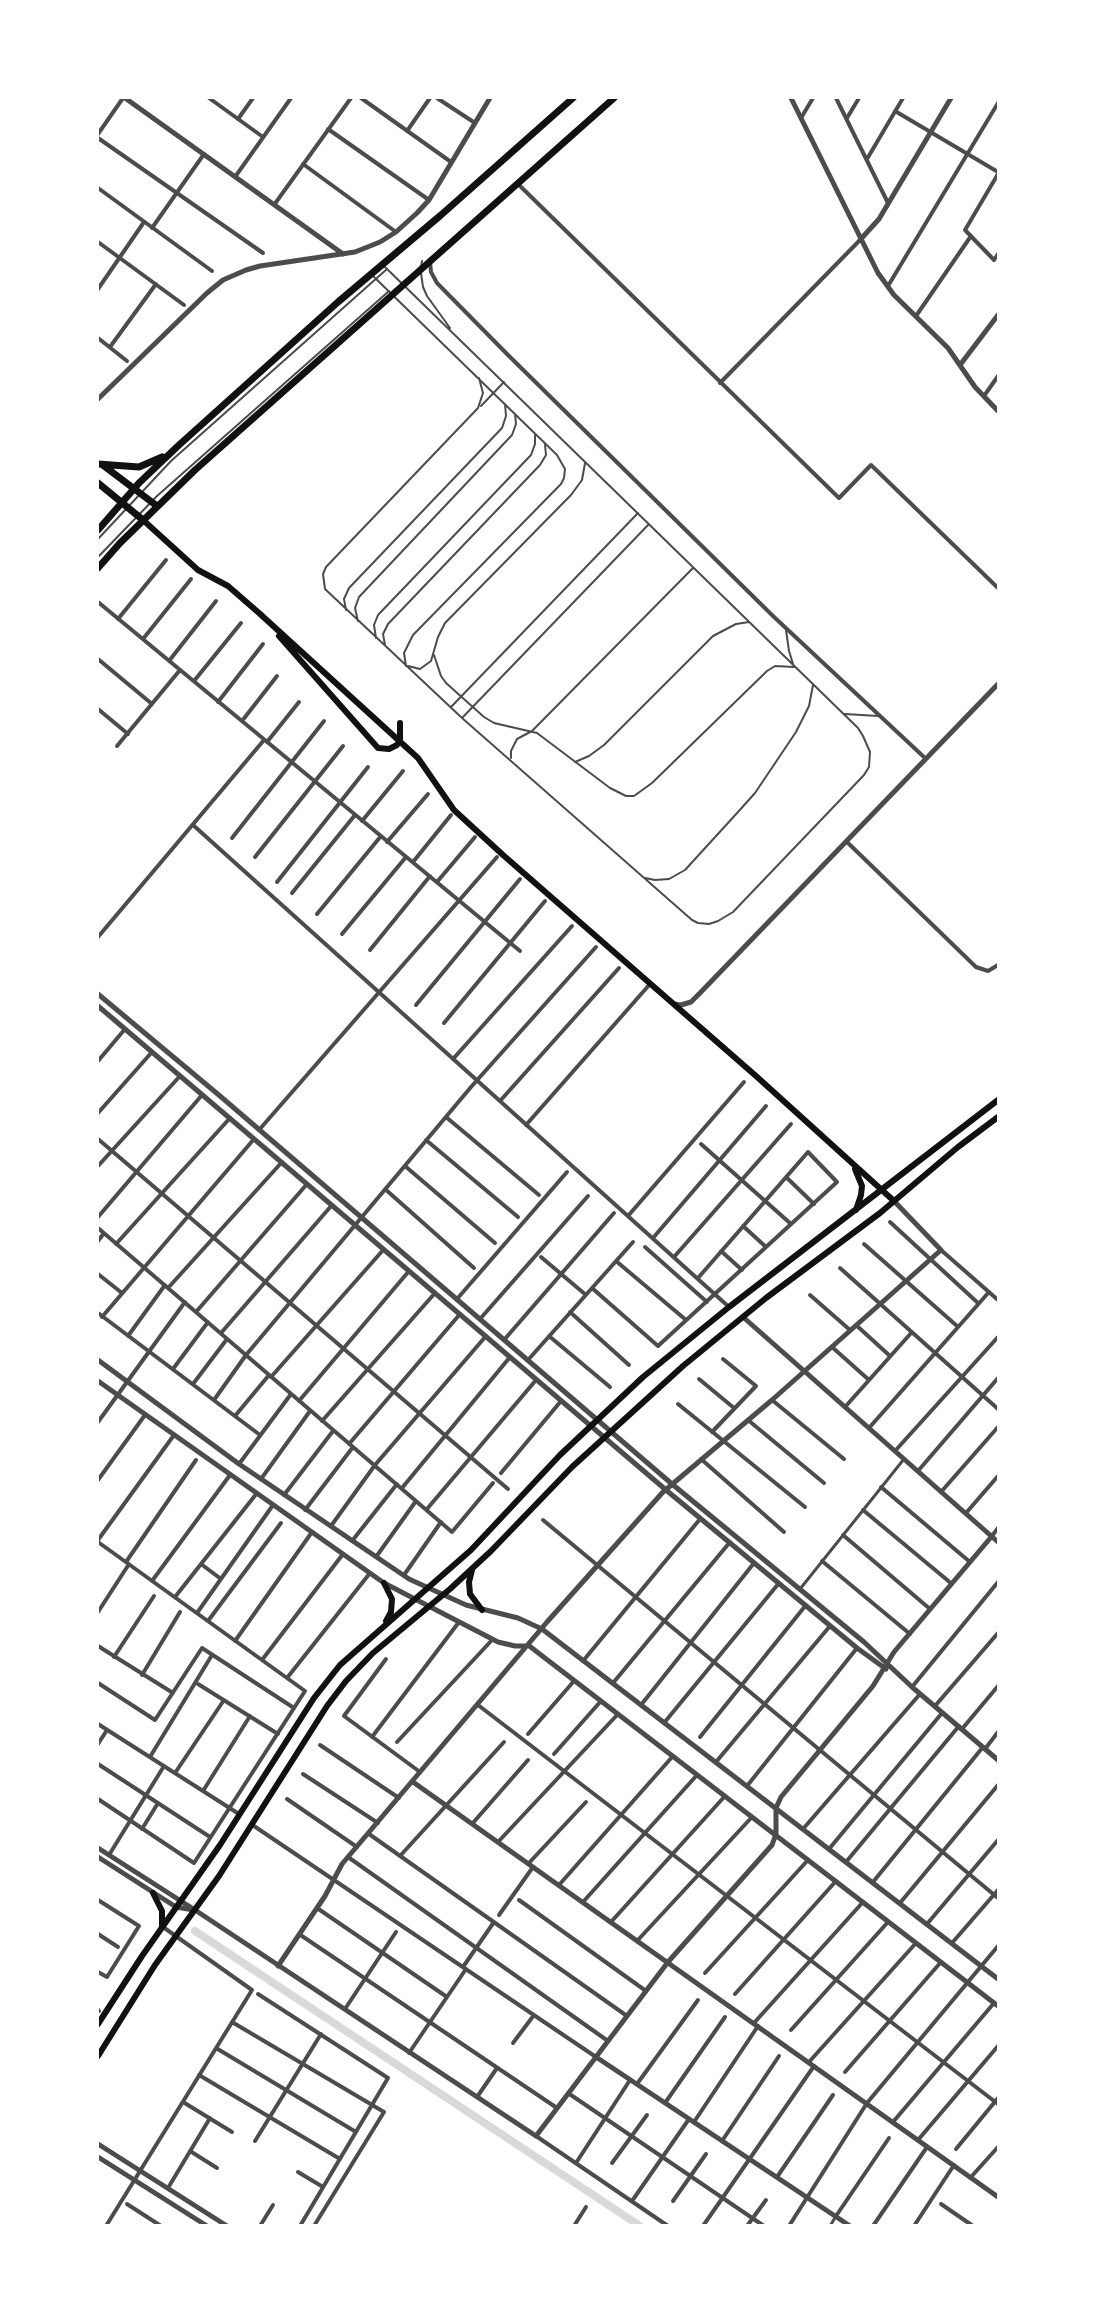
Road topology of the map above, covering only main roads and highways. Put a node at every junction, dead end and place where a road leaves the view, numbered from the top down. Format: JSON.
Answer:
{"nodes":[{"id":1,"x":573,"y":98,"type":"edge"},
{"id":2,"x":614,"y":98,"type":"edge"},
{"id":3,"x":179,"y":445,"type":"junction"},
{"id":4,"x":99,"y":463,"type":"edge"},
{"id":5,"x":98,"y":483,"type":"edge"},
{"id":6,"x":136,"y":491,"type":"junction"},
{"id":7,"x":125,"y":503,"type":"junction"},
{"id":8,"x":154,"y":504,"type":"junction"},
{"id":9,"x":140,"y":518,"type":"junction"},
{"id":10,"x":98,"y":530,"type":"edge"},
{"id":11,"x":98,"y":568,"type":"edge"},
{"id":12,"x":259,"y":613,"type":"junction"},
{"id":13,"x":400,"y":723,"type":"dead end"},
{"id":14,"x":400,"y":741,"type":"junction"},
{"id":15,"x":999,"y":1100,"type":"edge"},
{"id":16,"x":999,"y":1118,"type":"edge"},
{"id":17,"x":851,"y":1163,"type":"junction"},
{"id":18,"x":883,"y":1190,"type":"junction"},
{"id":19,"x":894,"y":1201,"type":"junction"},
{"id":20,"x":855,"y":1212,"type":"junction"},
{"id":21,"x":472,"y":1570,"type":"junction"},
{"id":22,"x":384,"y":1583,"type":"road end"},
{"id":23,"x":482,"y":1610,"type":"road end"},
{"id":24,"x":384,"y":1624,"type":"junction"},
{"id":25,"x":153,"y":1893,"type":"road end"},
{"id":26,"x":162,"y":1926,"type":"junction"},
{"id":27,"x":98,"y":2024,"type":"edge"},
{"id":28,"x":98,"y":2056,"type":"edge"}],
"edges":[{"from":1,"to":3,"type":"main road"},
{"from":2,"to":8,"type":"main road"},
{"from":3,"to":4,"type":"main road"},
{"from":3,"to":6,"type":"main road"},
{"from":4,"to":6,"type":"main road"},
{"from":5,"to":7,"type":"main road"},
{"from":6,"to":7,"type":"main road"},
{"from":6,"to":8,"type":"main road"},
{"from":7,"to":9,"type":"main road"},
{"from":7,"to":10,"type":"main road"},
{"from":8,"to":9,"type":"main road"},
{"from":9,"to":11,"type":"main road"},
{"from":9,"to":12,"type":"main road"},
{"from":12,"to":14,"type":"main road"},
{"from":12,"to":14,"type":"main road"},
{"from":13,"to":14,"type":"main road"},
{"from":14,"to":17,"type":"main road"},
{"from":15,"to":18,"type":"main road"},
{"from":16,"to":19,"type":"main road"},
{"from":17,"to":18,"type":"main road"},
{"from":17,"to":20,"type":"main road"},
{"from":18,"to":19,"type":"main road"},
{"from":18,"to":20,"type":"main road"},
{"from":19,"to":21,"type":"main road"},
{"from":20,"to":24,"type":"main road"},
{"from":21,"to":23,"type":"main road"},
{"from":21,"to":28,"type":"main road"},
{"from":22,"to":24,"type":"main road"},
{"from":24,"to":26,"type":"main road"},
{"from":25,"to":26,"type":"main road"},
{"from":26,"to":27,"type":"main road"}]}
